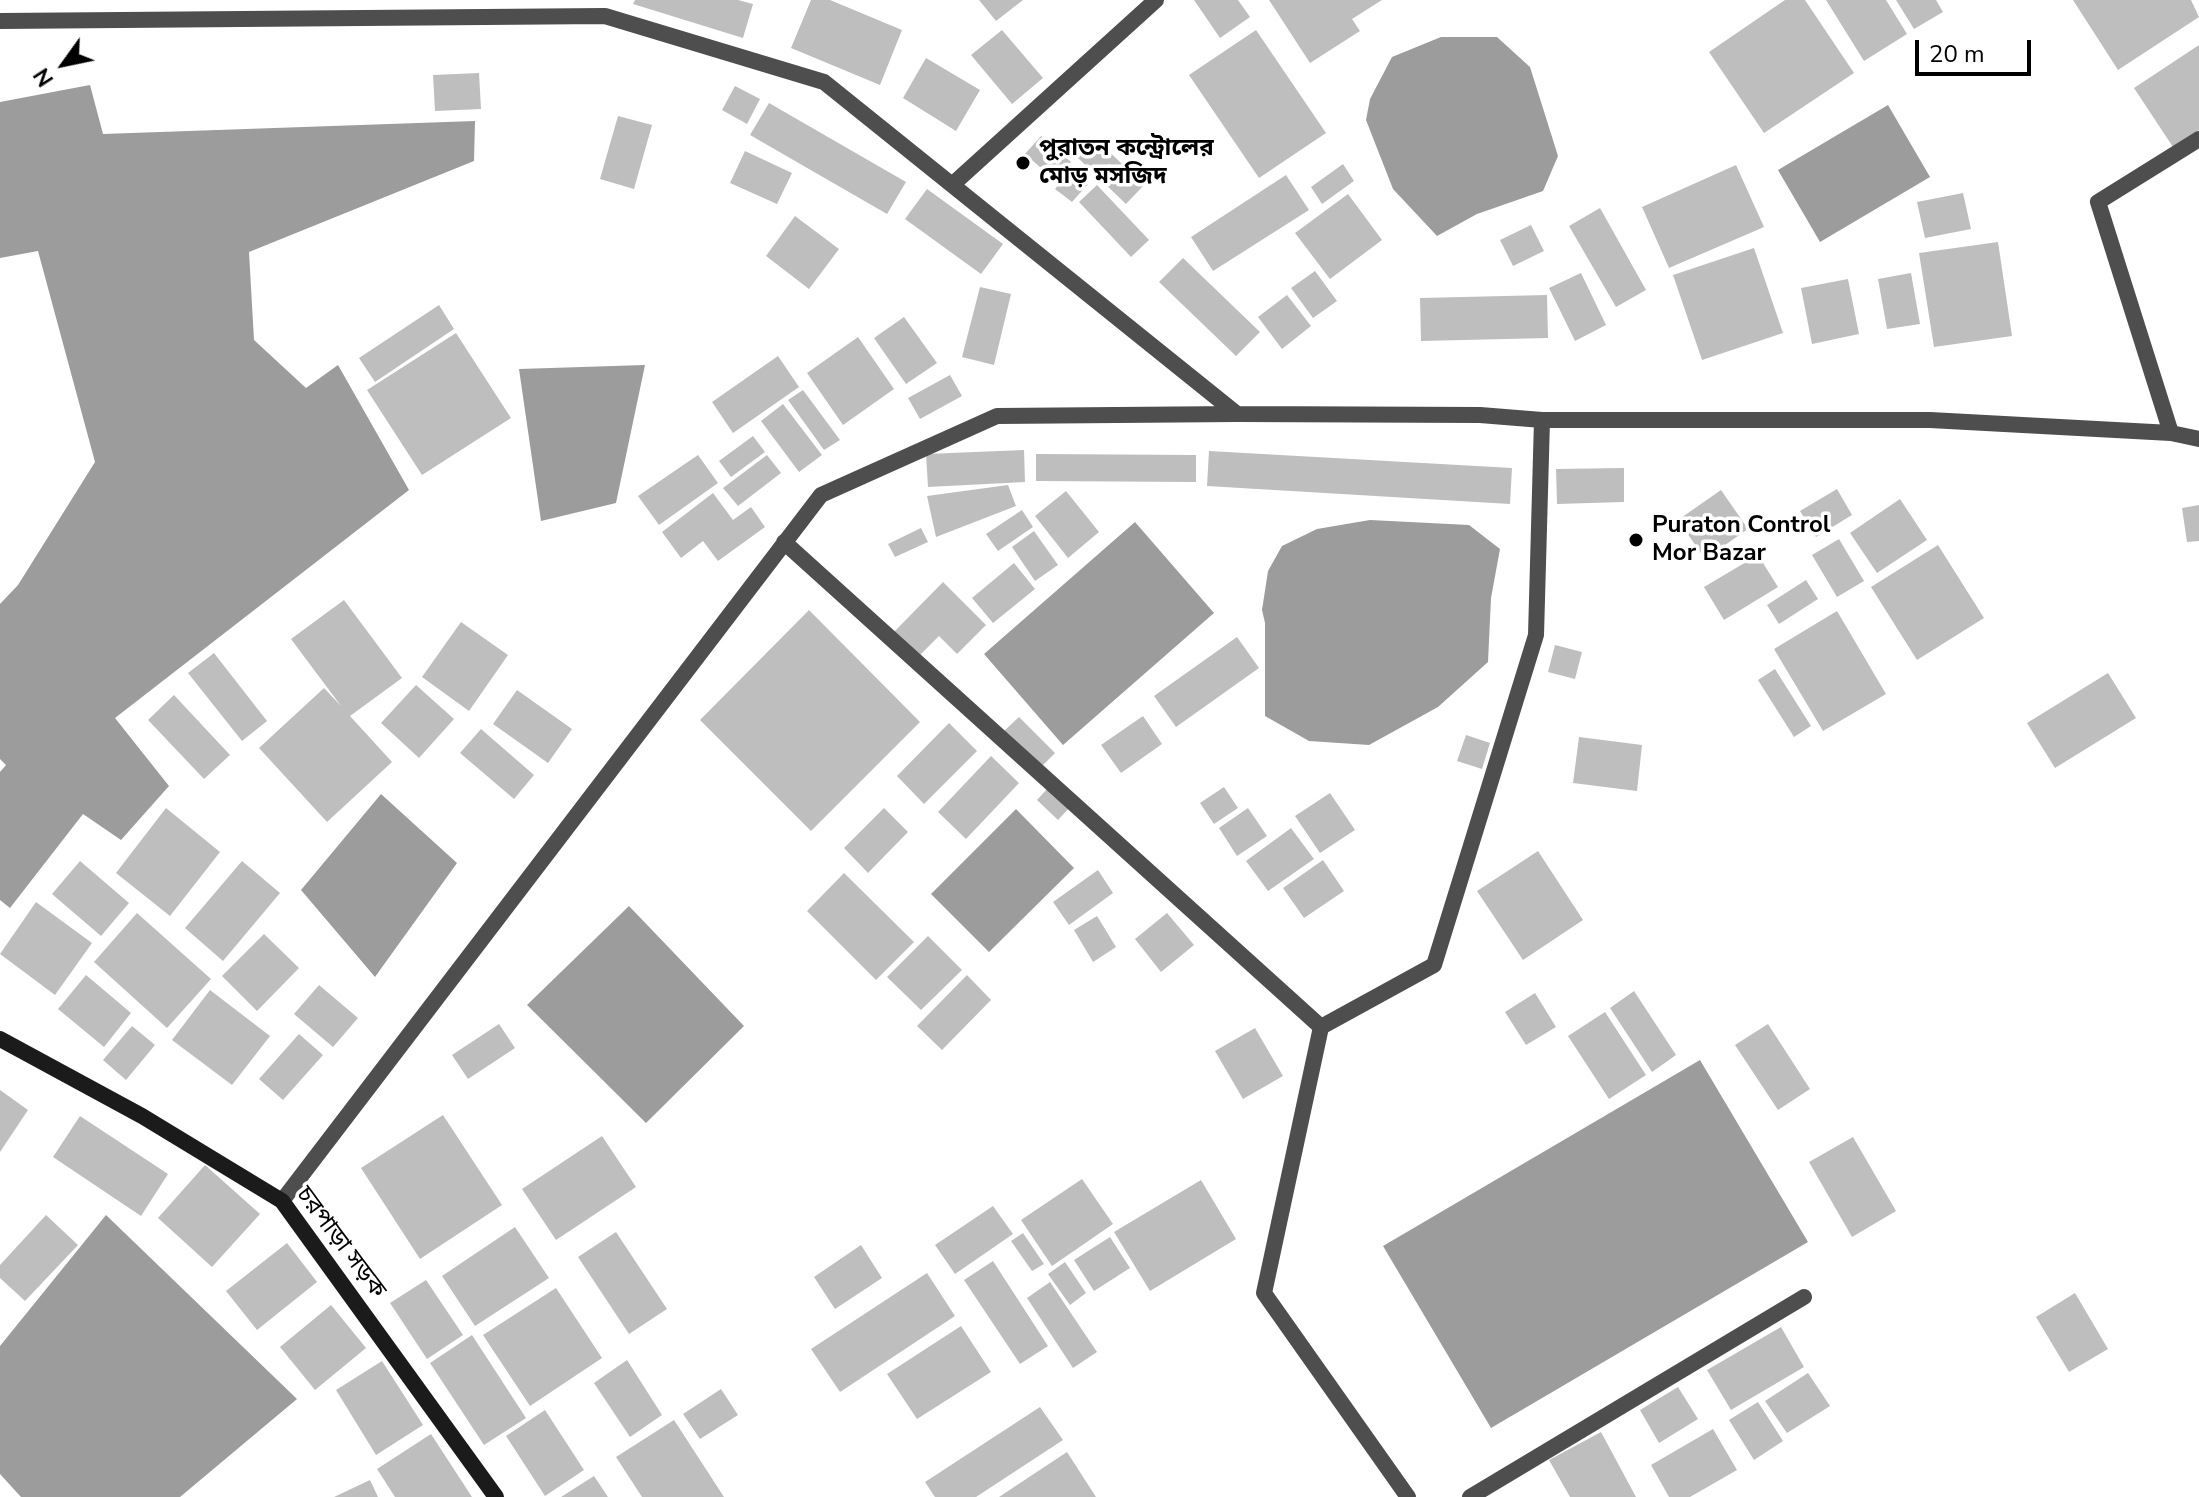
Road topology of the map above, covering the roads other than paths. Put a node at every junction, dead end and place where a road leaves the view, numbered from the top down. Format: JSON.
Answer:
{"nodes":[{"id":1,"x":593,"y":0,"type":"edge"},
{"id":2,"x":1156,"y":0,"type":"edge"},
{"id":3,"x":605,"y":16,"type":"junction"},
{"id":4,"x":0,"y":21,"type":"edge"},
{"id":5,"x":2199,"y":139,"type":"edge"},
{"id":6,"x":952,"y":185,"type":"junction"},
{"id":7,"x":1237,"y":414,"type":"junction"},
{"id":8,"x":1542,"y":420,"type":"junction"},
{"id":9,"x":2171,"y":433,"type":"junction"},
{"id":10,"x":2199,"y":439,"type":"edge"},
{"id":11,"x":784,"y":542,"type":"junction"},
{"id":12,"x":1321,"y":1027,"type":"junction"},
{"id":13,"x":0,"y":1039,"type":"edge"},
{"id":14,"x":282,"y":1201,"type":"junction"},
{"id":15,"x":1804,"y":1297,"type":"dead end"},
{"id":16,"x":496,"y":1497,"type":"edge"},
{"id":17,"x":1408,"y":1497,"type":"edge"},
{"id":18,"x":1470,"y":1497,"type":"edge"}],
"edges":[{"from":1,"to":3,"type":"street"},
{"from":2,"to":6,"type":"street"},
{"from":3,"to":4,"type":"street"},
{"from":3,"to":6,"type":"street"},
{"from":5,"to":9,"type":"street"},
{"from":6,"to":7,"type":"street"},
{"from":7,"to":8,"type":"street"},
{"from":7,"to":11,"type":"street"},
{"from":8,"to":9,"type":"street"},
{"from":8,"to":12,"type":"street"},
{"from":9,"to":10,"type":"street"},
{"from":11,"to":12,"type":"street"},
{"from":11,"to":14,"type":"street"},
{"from":12,"to":17,"type":"street"},
{"from":13,"to":14,"type":"street","name":"চরপাড়া সড়ক"},
{"from":14,"to":16,"type":"street","name":"চরপাড়া সড়ক"},
{"from":15,"to":18,"type":"street"}]}
